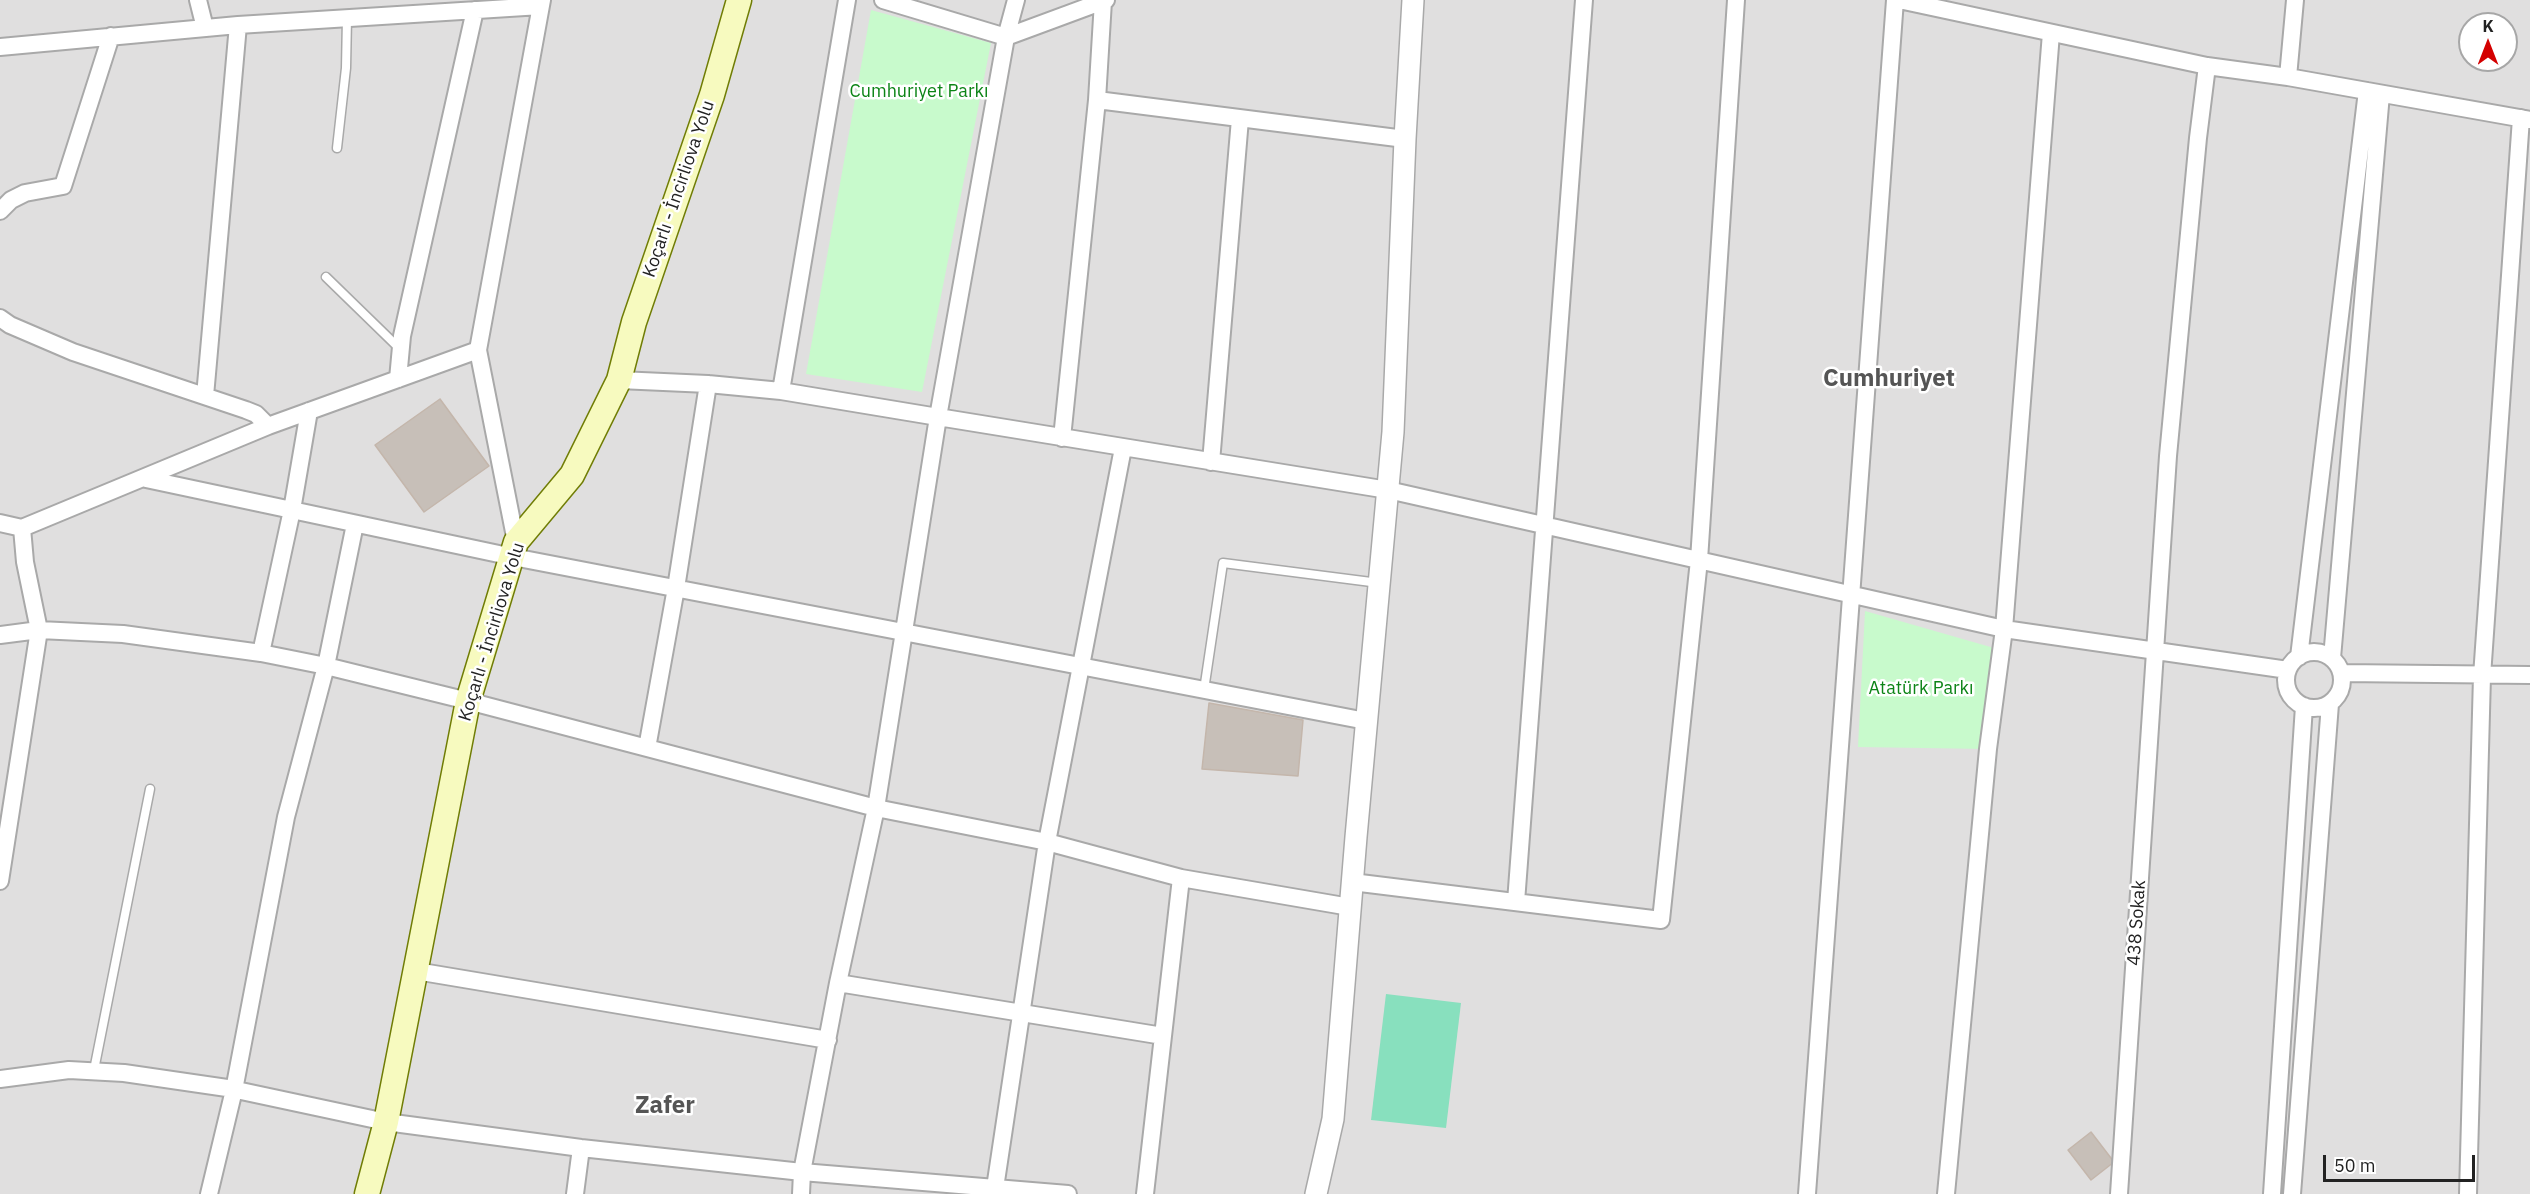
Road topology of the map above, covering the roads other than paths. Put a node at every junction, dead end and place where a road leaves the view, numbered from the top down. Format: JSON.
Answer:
{"nodes":[{"id":1,"x":198,"y":0,"type":"edge"},
{"id":2,"x":739,"y":0,"type":"edge"},
{"id":3,"x":847,"y":0,"type":"edge"},
{"id":4,"x":883,"y":0,"type":"edge"},
{"id":5,"x":1016,"y":0,"type":"edge"},
{"id":6,"x":1413,"y":0,"type":"edge"},
{"id":7,"x":1584,"y":0,"type":"edge"},
{"id":8,"x":1736,"y":0,"type":"edge"},
{"id":9,"x":1897,"y":0,"type":"edge"},
{"id":10,"x":2295,"y":0,"type":"edge"},
{"id":11,"x":1104,"y":1,"type":"edge"},
{"id":12,"x":542,"y":3,"type":"edge"},
{"id":13,"x":424,"y":7,"type":"edge"},
{"id":14,"x":475,"y":10,"type":"junction"},
{"id":15,"x":347,"y":18,"type":"junction"},
{"id":16,"x":238,"y":26,"type":"junction"},
{"id":17,"x":205,"y":28,"type":"junction"},
{"id":18,"x":2051,"y":33,"type":"junction"},
{"id":19,"x":111,"y":36,"type":"junction"},
{"id":20,"x":1006,"y":37,"type":"junction"},
{"id":21,"x":0,"y":47,"type":"edge"},
{"id":22,"x":2207,"y":66,"type":"junction"},
{"id":23,"x":2288,"y":77,"type":"junction"},
{"id":24,"x":2374,"y":92,"type":"junction"},
{"id":25,"x":1097,"y":100,"type":"junction"},
{"id":26,"x":1240,"y":119,"type":"junction"},
{"id":27,"x":2525,"y":119,"type":"edge"},
{"id":28,"x":1405,"y":139,"type":"junction"},
{"id":29,"x":337,"y":148,"type":"dead end"},
{"id":30,"x":0,"y":211,"type":"edge"},
{"id":31,"x":326,"y":277,"type":"dead end"},
{"id":32,"x":0,"y":318,"type":"edge"},
{"id":33,"x":400,"y":349,"type":"junction"},
{"id":34,"x":478,"y":350,"type":"junction"},
{"id":35,"x":399,"y":379,"type":"junction"},
{"id":36,"x":619,"y":380,"type":"junction"},
{"id":37,"x":708,"y":384,"type":"junction"},
{"id":38,"x":781,"y":391,"type":"junction"},
{"id":39,"x":205,"y":396,"type":"junction"},
{"id":40,"x":309,"y":411,"type":"junction"},
{"id":41,"x":938,"y":417,"type":"junction"},
{"id":42,"x":268,"y":426,"type":"junction"},
{"id":43,"x":1062,"y":438,"type":"junction"},
{"id":44,"x":1123,"y":448,"type":"junction"},
{"id":45,"x":1211,"y":462,"type":"junction"},
{"id":46,"x":146,"y":479,"type":"junction"},
{"id":47,"x":1388,"y":490,"type":"junction"},
{"id":48,"x":292,"y":510,"type":"junction"},
{"id":49,"x":0,"y":523,"type":"edge"},
{"id":50,"x":355,"y":524,"type":"junction"},
{"id":51,"x":1544,"y":526,"type":"junction"},
{"id":52,"x":22,"y":528,"type":"junction"},
{"id":53,"x":515,"y":550,"type":"junction"},
{"id":54,"x":1699,"y":560,"type":"junction"},
{"id":55,"x":1379,"y":583,"type":"junction"},
{"id":56,"x":676,"y":588,"type":"junction"},
{"id":57,"x":1850,"y":594,"type":"junction"},
{"id":58,"x":2004,"y":629,"type":"junction"},
{"id":59,"x":39,"y":630,"type":"junction"},
{"id":60,"x":904,"y":632,"type":"junction"},
{"id":61,"x":0,"y":636,"type":"edge"},
{"id":62,"x":2156,"y":652,"type":"junction"},
{"id":63,"x":261,"y":653,"type":"junction"},
{"id":64,"x":2299,"y":657,"type":"junction"},
{"id":65,"x":2332,"y":658,"type":"junction"},
{"id":66,"x":326,"y":666,"type":"junction"},
{"id":67,"x":1080,"y":666,"type":"junction"},
{"id":68,"x":2288,"y":670,"type":"junction"},
{"id":69,"x":2342,"y":673,"type":"junction"},
{"id":70,"x":2530,"y":675,"type":"edge"},
{"id":71,"x":2482,"y":676,"type":"junction"},
{"id":72,"x":1203,"y":690,"type":"junction"},
{"id":73,"x":468,"y":701,"type":"junction"},
{"id":74,"x":2330,"y":704,"type":"junction"},
{"id":75,"x":2304,"y":706,"type":"junction"},
{"id":76,"x":1366,"y":721,"type":"junction"},
{"id":77,"x":647,"y":748,"type":"junction"},
{"id":78,"x":150,"y":789,"type":"dead end"},
{"id":79,"x":876,"y":808,"type":"junction"},
{"id":80,"x":4,"y":836,"type":"edge"},
{"id":81,"x":1047,"y":842,"type":"junction"},
{"id":82,"x":1181,"y":878,"type":"junction"},
{"id":83,"x":0,"y":880,"type":"edge"},
{"id":84,"x":1352,"y":882,"type":"junction"},
{"id":85,"x":1515,"y":902,"type":"junction"},
{"id":86,"x":1350,"y":907,"type":"junction"},
{"id":87,"x":416,"y":971,"type":"junction"},
{"id":88,"x":838,"y":983,"type":"junction"},
{"id":89,"x":1023,"y":1013,"type":"junction"},
{"id":90,"x":1163,"y":1036,"type":"junction"},
{"id":91,"x":828,"y":1040,"type":"junction"},
{"id":92,"x":94,"y":1070,"type":"junction"},
{"id":93,"x":0,"y":1079,"type":"edge"},
{"id":94,"x":234,"y":1090,"type":"junction"},
{"id":95,"x":386,"y":1122,"type":"junction"},
{"id":96,"x":581,"y":1148,"type":"junction"},
{"id":97,"x":802,"y":1172,"type":"junction"},
{"id":98,"x":995,"y":1188,"type":"junction"},
{"id":99,"x":209,"y":1194,"type":"edge"},
{"id":100,"x":367,"y":1194,"type":"edge"},
{"id":101,"x":575,"y":1194,"type":"edge"},
{"id":102,"x":801,"y":1194,"type":"edge"},
{"id":103,"x":1068,"y":1194,"type":"edge"},
{"id":104,"x":1145,"y":1194,"type":"edge"},
{"id":105,"x":1316,"y":1194,"type":"edge"},
{"id":106,"x":1807,"y":1194,"type":"edge"},
{"id":107,"x":1946,"y":1194,"type":"edge"},
{"id":108,"x":2119,"y":1194,"type":"edge"},
{"id":109,"x":2272,"y":1194,"type":"edge"},
{"id":110,"x":2292,"y":1194,"type":"edge"},
{"id":111,"x":2468,"y":1194,"type":"edge"}],
"edges":[{"from":1,"to":17,"type":"street"},
{"from":2,"to":36,"type":"main road","name":"Koçarlı - İncirliova Yolu"},
{"from":3,"to":38,"type":"street"},
{"from":4,"to":20,"type":"street"},
{"from":5,"to":20,"type":"street"},
{"from":6,"to":28,"type":"street"},
{"from":7,"to":51,"type":"street"},
{"from":8,"to":54,"type":"street"},
{"from":9,"to":18,"type":"street"},
{"from":9,"to":57,"type":"street"},
{"from":10,"to":23,"type":"street"},
{"from":11,"to":20,"type":"street"},
{"from":11,"to":25,"type":"street"},
{"from":12,"to":14,"type":"street"},
{"from":12,"to":34,"type":"street"},
{"from":13,"to":14,"type":"street"},
{"from":13,"to":15,"type":"street"},
{"from":14,"to":33,"type":"street"},
{"from":15,"to":16,"type":"street"},
{"from":15,"to":29,"type":"lane"},
{"from":16,"to":17,"type":"street"},
{"from":16,"to":39,"type":"street"},
{"from":17,"to":19,"type":"street"},
{"from":18,"to":22,"type":"street"},
{"from":18,"to":58,"type":"street"},
{"from":19,"to":21,"type":"street"},
{"from":19,"to":30,"type":"street"},
{"from":20,"to":41,"type":"street"},
{"from":22,"to":23,"type":"street"},
{"from":22,"to":62,"type":"street","name":"438 Sokak"},
{"from":23,"to":24,"type":"street"},
{"from":24,"to":27,"type":"street"},
{"from":24,"to":64,"type":"street"},
{"from":24,"to":65,"type":"street"},
{"from":25,"to":26,"type":"street"},
{"from":25,"to":43,"type":"street"},
{"from":26,"to":28,"type":"street"},
{"from":26,"to":45,"type":"street"},
{"from":27,"to":71,"type":"street"},
{"from":28,"to":47,"type":"street"},
{"from":31,"to":33,"type":"lane"},
{"from":32,"to":39,"type":"street"},
{"from":33,"to":35,"type":"street"},
{"from":34,"to":35,"type":"street"},
{"from":34,"to":53,"type":"street"},
{"from":35,"to":40,"type":"street"},
{"from":36,"to":37,"type":"street"},
{"from":36,"to":53,"type":"main road","name":"Koçarlı - İncirliova Yolu"},
{"from":37,"to":38,"type":"street"},
{"from":37,"to":56,"type":"street"},
{"from":38,"to":41,"type":"street"},
{"from":39,"to":42,"type":"street"},
{"from":40,"to":42,"type":"street"},
{"from":40,"to":48,"type":"street"},
{"from":41,"to":43,"type":"street"},
{"from":41,"to":60,"type":"street"},
{"from":42,"to":46,"type":"street"},
{"from":43,"to":44,"type":"street"},
{"from":44,"to":45,"type":"street"},
{"from":44,"to":67,"type":"street"},
{"from":45,"to":47,"type":"street"},
{"from":46,"to":48,"type":"street"},
{"from":46,"to":52,"type":"street"},
{"from":47,"to":51,"type":"street"},
{"from":47,"to":55,"type":"street"},
{"from":48,"to":50,"type":"street"},
{"from":48,"to":63,"type":"street"},
{"from":49,"to":52,"type":"street"},
{"from":50,"to":53,"type":"street"},
{"from":50,"to":66,"type":"street"},
{"from":51,"to":54,"type":"street"},
{"from":51,"to":85,"type":"street"},
{"from":52,"to":59,"type":"street"},
{"from":53,"to":56,"type":"street"},
{"from":53,"to":73,"type":"main road","name":"Koçarlı - İncirliova Yolu"},
{"from":54,"to":57,"type":"street"},
{"from":54,"to":85,"type":"street"},
{"from":55,"to":72,"type":"lane"},
{"from":55,"to":76,"type":"street"},
{"from":56,"to":60,"type":"street"},
{"from":56,"to":77,"type":"street"},
{"from":57,"to":58,"type":"street"},
{"from":57,"to":106,"type":"street"},
{"from":58,"to":62,"type":"street"},
{"from":58,"to":107,"type":"street"},
{"from":59,"to":61,"type":"street"},
{"from":59,"to":63,"type":"street"},
{"from":59,"to":80,"type":"street"},
{"from":60,"to":67,"type":"street"},
{"from":60,"to":79,"type":"street"},
{"from":62,"to":68,"type":"street"},
{"from":62,"to":108,"type":"street","name":"438 Sokak"},
{"from":63,"to":66,"type":"street"},
{"from":64,"to":65,"type":"street"},
{"from":64,"to":68,"type":"street"},
{"from":65,"to":69,"type":"street"},
{"from":66,"to":73,"type":"street"},
{"from":66,"to":94,"type":"street"},
{"from":67,"to":72,"type":"street"},
{"from":67,"to":81,"type":"street"},
{"from":68,"to":75,"type":"street"},
{"from":69,"to":71,"type":"street"},
{"from":69,"to":74,"type":"street"},
{"from":70,"to":71,"type":"street"},
{"from":71,"to":111,"type":"street"},
{"from":72,"to":76,"type":"street"},
{"from":73,"to":77,"type":"street"},
{"from":73,"to":87,"type":"main road","name":"Koçarlı - İncirliova Yolu"},
{"from":74,"to":75,"type":"street"},
{"from":74,"to":110,"type":"street"},
{"from":75,"to":109,"type":"street"},
{"from":76,"to":84,"type":"street"},
{"from":77,"to":79,"type":"street"},
{"from":78,"to":92,"type":"lane"},
{"from":79,"to":81,"type":"street"},
{"from":79,"to":88,"type":"street"},
{"from":80,"to":83,"type":"street"},
{"from":81,"to":82,"type":"street"},
{"from":81,"to":89,"type":"street"},
{"from":82,"to":86,"type":"street"},
{"from":82,"to":90,"type":"street"},
{"from":84,"to":85,"type":"street"},
{"from":84,"to":86,"type":"street"},
{"from":86,"to":105,"type":"street"},
{"from":87,"to":91,"type":"street"},
{"from":87,"to":95,"type":"main road","name":"Koçarlı - İncirliova Yolu"},
{"from":88,"to":89,"type":"street"},
{"from":88,"to":91,"type":"street"},
{"from":89,"to":90,"type":"street"},
{"from":89,"to":98,"type":"street"},
{"from":90,"to":104,"type":"street"},
{"from":91,"to":97,"type":"street"},
{"from":92,"to":93,"type":"street"},
{"from":92,"to":94,"type":"street"},
{"from":94,"to":95,"type":"street"},
{"from":94,"to":99,"type":"street"},
{"from":95,"to":96,"type":"street"},
{"from":95,"to":100,"type":"main road","name":"Koçarlı - İncirliova Yolu"},
{"from":96,"to":97,"type":"street"},
{"from":96,"to":101,"type":"street"},
{"from":97,"to":98,"type":"street"},
{"from":97,"to":102,"type":"street"},
{"from":98,"to":103,"type":"street"}]}
